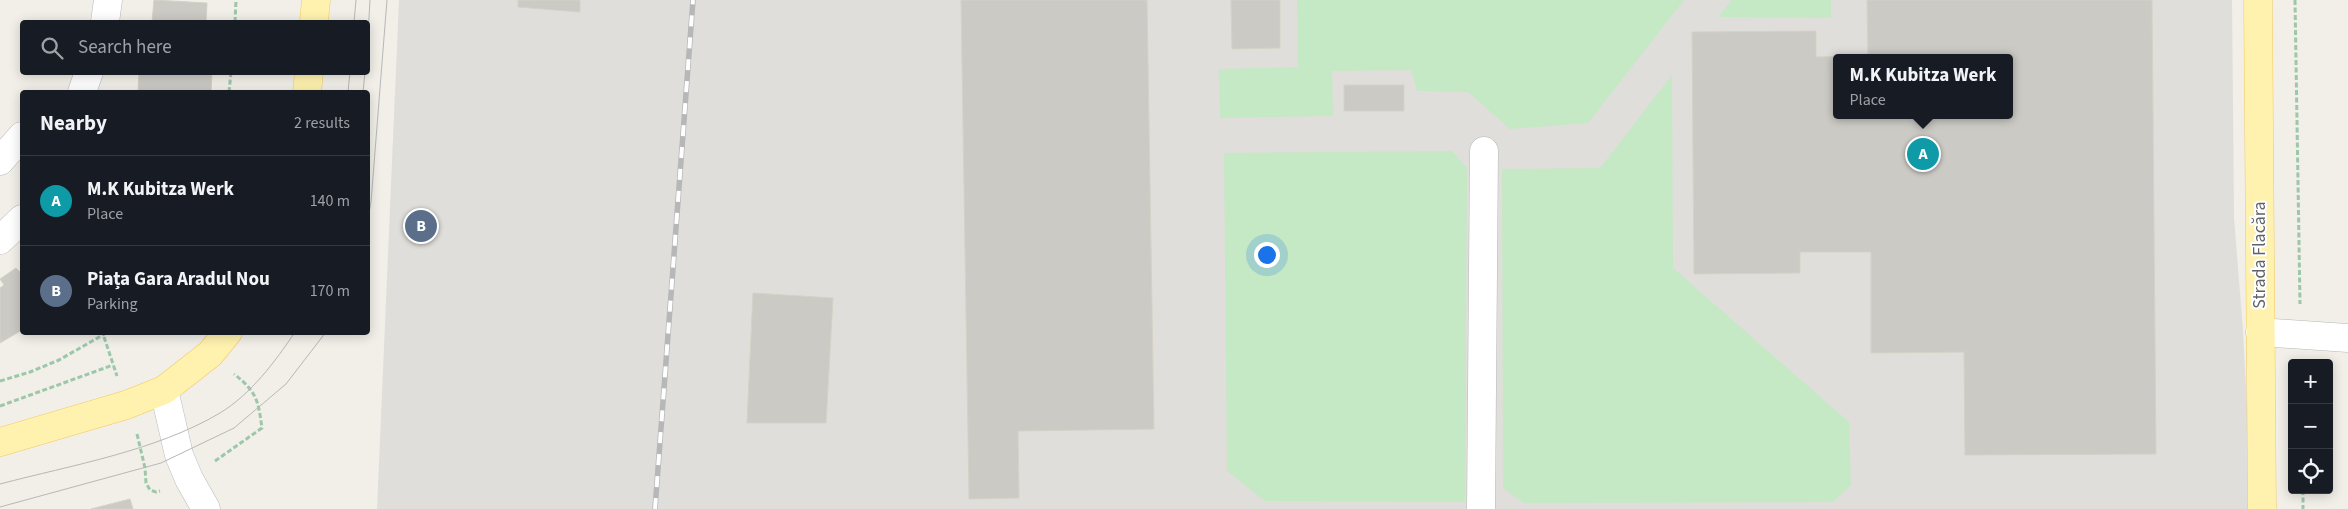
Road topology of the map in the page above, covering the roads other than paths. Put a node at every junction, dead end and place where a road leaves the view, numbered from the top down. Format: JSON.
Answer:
{"nodes":[{"id":1,"x":108,"y":0,"type":"edge"},
{"id":2,"x":316,"y":0,"type":"edge"},
{"id":3,"x":2258,"y":0,"type":"edge"},
{"id":4,"x":105,"y":20,"type":"edge"},
{"id":5,"x":314,"y":20,"type":"edge"},
{"id":6,"x":88,"y":75,"type":"edge"},
{"id":7,"x":309,"y":75,"type":"edge"},
{"id":8,"x":83,"y":90,"type":"edge"},
{"id":9,"x":307,"y":90,"type":"edge"},
{"id":10,"x":20,"y":138,"type":"edge"},
{"id":11,"x":1484,"y":151,"type":"dead end"},
{"id":12,"x":0,"y":161,"type":"edge"},
{"id":13,"x":20,"y":221,"type":"edge"},
{"id":14,"x":0,"y":240,"type":"edge"},
{"id":15,"x":2260,"y":332,"type":"junction"},
{"id":16,"x":225,"y":335,"type":"edge"},
{"id":17,"x":2348,"y":338,"type":"edge"},
{"id":18,"x":164,"y":390,"type":"junction"},
{"id":19,"x":0,"y":442,"type":"edge"},
{"id":20,"x":206,"y":509,"type":"edge"},
{"id":21,"x":1481,"y":509,"type":"edge"},
{"id":22,"x":2262,"y":509,"type":"edge"}],
"edges":[{"from":1,"to":4,"type":"street"},
{"from":2,"to":5,"type":"main road"},
{"from":3,"to":15,"type":"main road","name":"Strada Flacăra"},
{"from":6,"to":8,"type":"street"},
{"from":7,"to":9,"type":"main road"},
{"from":10,"to":12,"type":"street"},
{"from":11,"to":21,"type":"street"},
{"from":13,"to":14,"type":"street"},
{"from":15,"to":17,"type":"street"},
{"from":15,"to":22,"type":"main road","name":"Strada Flacăra"},
{"from":16,"to":18,"type":"main road"},
{"from":18,"to":19,"type":"main road"},
{"from":18,"to":20,"type":"street"}]}
